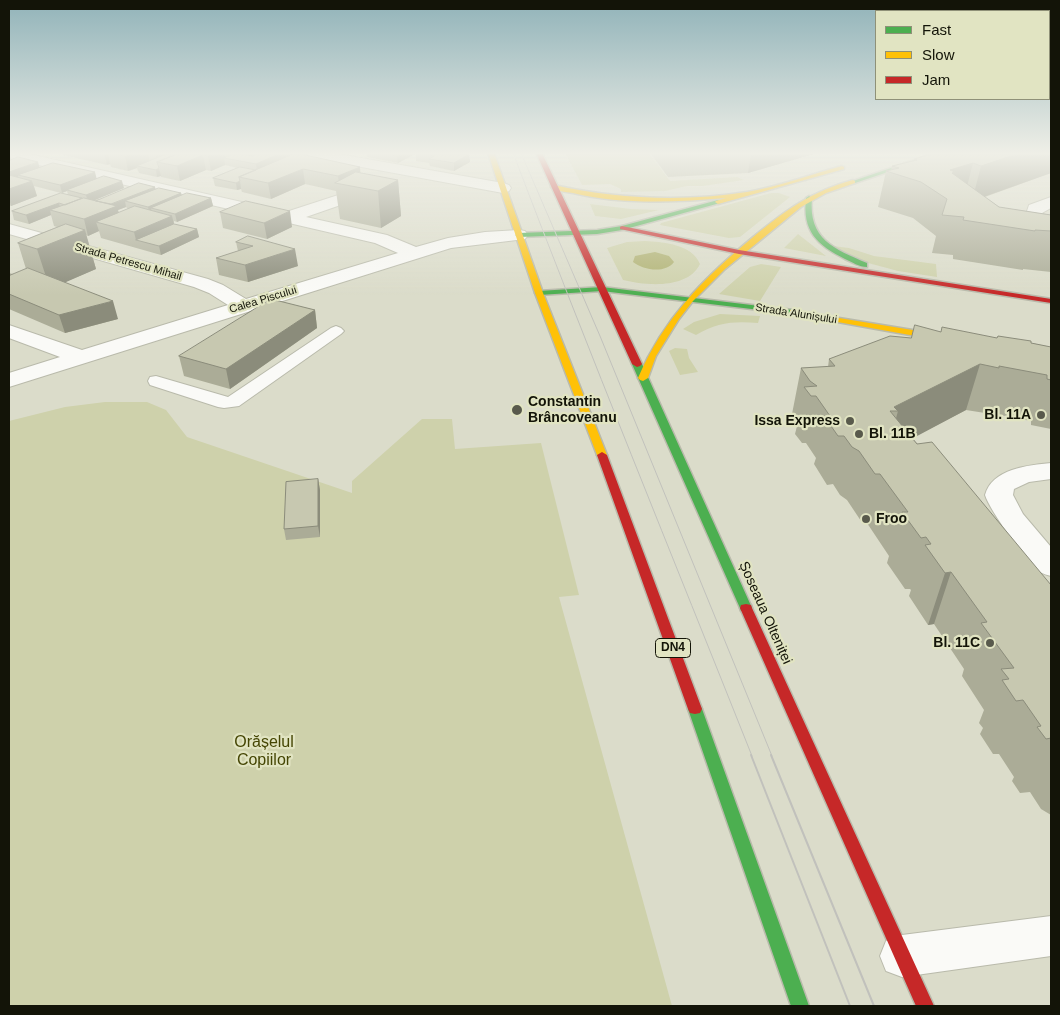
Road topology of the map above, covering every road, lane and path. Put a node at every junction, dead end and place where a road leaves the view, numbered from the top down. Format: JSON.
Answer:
{"nodes":[{"id":1,"x":214,"y":200,"type":"edge"},
{"id":2,"x":339,"y":200,"type":"edge"},
{"id":3,"x":507,"y":200,"type":"edge"},
{"id":4,"x":560,"y":200,"type":"edge"},
{"id":5,"x":631,"y":200,"type":"edge"},
{"id":6,"x":660,"y":200,"type":"edge"},
{"id":7,"x":723,"y":200,"type":"edge"},
{"id":8,"x":806,"y":200,"type":"edge"},
{"id":9,"x":808,"y":200,"type":"edge"},
{"id":10,"x":1051,"y":202,"type":"edge"},
{"id":11,"x":288,"y":217,"type":"junction"},
{"id":12,"x":9,"y":228,"type":"edge"},
{"id":13,"x":622,"y":228,"type":"junction"},
{"id":14,"x":1051,"y":228,"type":"edge"},
{"id":15,"x":575,"y":233,"type":"junction"},
{"id":16,"x":519,"y":235,"type":"junction"},
{"id":17,"x":739,"y":252,"type":"junction"},
{"id":18,"x":415,"y":253,"type":"junction"},
{"id":19,"x":899,"y":278,"type":"junction"},
{"id":20,"x":602,"y":290,"type":"junction"},
{"id":21,"x":539,"y":293,"type":"junction"},
{"id":22,"x":691,"y":299,"type":"junction"},
{"id":23,"x":1051,"y":302,"type":"edge"},
{"id":24,"x":243,"y":306,"type":"junction"},
{"id":25,"x":9,"y":331,"type":"edge"},
{"id":26,"x":336,"y":332,"type":"dead end"},
{"id":27,"x":965,"y":342,"type":"edge"},
{"id":28,"x":81,"y":357,"type":"junction"},
{"id":29,"x":643,"y":378,"type":"junction"},
{"id":30,"x":9,"y":380,"type":"edge"},
{"id":31,"x":156,"y":382,"type":"dead end"},
{"id":32,"x":1051,"y":471,"type":"edge"},
{"id":33,"x":1051,"y":566,"type":"edge"},
{"id":34,"x":1051,"y":936,"type":"edge"},
{"id":35,"x":902,"y":956,"type":"junction"},
{"id":36,"x":800,"y":1006,"type":"edge"},
{"id":37,"x":925,"y":1006,"type":"edge"}],
"edges":[{"from":1,"to":11,"type":"street"},
{"from":2,"to":11,"type":"street"},
{"from":3,"to":16,"type":"main road","number":"DN4"},
{"from":4,"to":15,"type":"main road","name":"Șoseaua Olteniței"},
{"from":5,"to":6,"type":"main road"},
{"from":7,"to":13,"type":"main road"},
{"from":8,"to":17,"type":"main road"},
{"from":9,"to":19,"type":"main road"},
{"from":10,"to":14,"type":"street"},
{"from":11,"to":18,"type":"street"},
{"from":12,"to":24,"type":"street","name":"Strada Petrescu Mihail"},
{"from":13,"to":15,"type":"main road"},
{"from":13,"to":17,"type":"main road"},
{"from":15,"to":16,"type":"main road"},
{"from":15,"to":20,"type":"main road","name":"Șoseaua Olteniței"},
{"from":16,"to":18,"type":"street","name":"Calea Piscului"},
{"from":16,"to":21,"type":"main road","number":"DN4"},
{"from":17,"to":19,"type":"main road"},
{"from":17,"to":22,"type":"main road"},
{"from":18,"to":24,"type":"street","name":"Calea Piscului"},
{"from":19,"to":23,"type":"main road"},
{"from":20,"to":21,"type":"main road","name":"Strada Alunișului"},
{"from":20,"to":22,"type":"main road","name":"Strada Alunișului"},
{"from":20,"to":29,"type":"main road","name":"Șoseaua Olteniței"},
{"from":21,"to":36,"type":"main road","number":"DN4"},
{"from":22,"to":27,"type":"main road","name":"Strada Alunișului"},
{"from":22,"to":29,"type":"main road"},
{"from":24,"to":28,"type":"street","name":"Calea Piscului"},
{"from":25,"to":28,"type":"street"},
{"from":26,"to":31,"type":"lane"},
{"from":28,"to":30,"type":"street","name":"Calea Piscului"},
{"from":29,"to":35,"type":"main road","name":"Șoseaua Olteniței"},
{"from":32,"to":33,"type":"street"},
{"from":34,"to":35,"type":"street"},
{"from":35,"to":37,"type":"main road","name":"Șoseaua Olteniței"}]}
